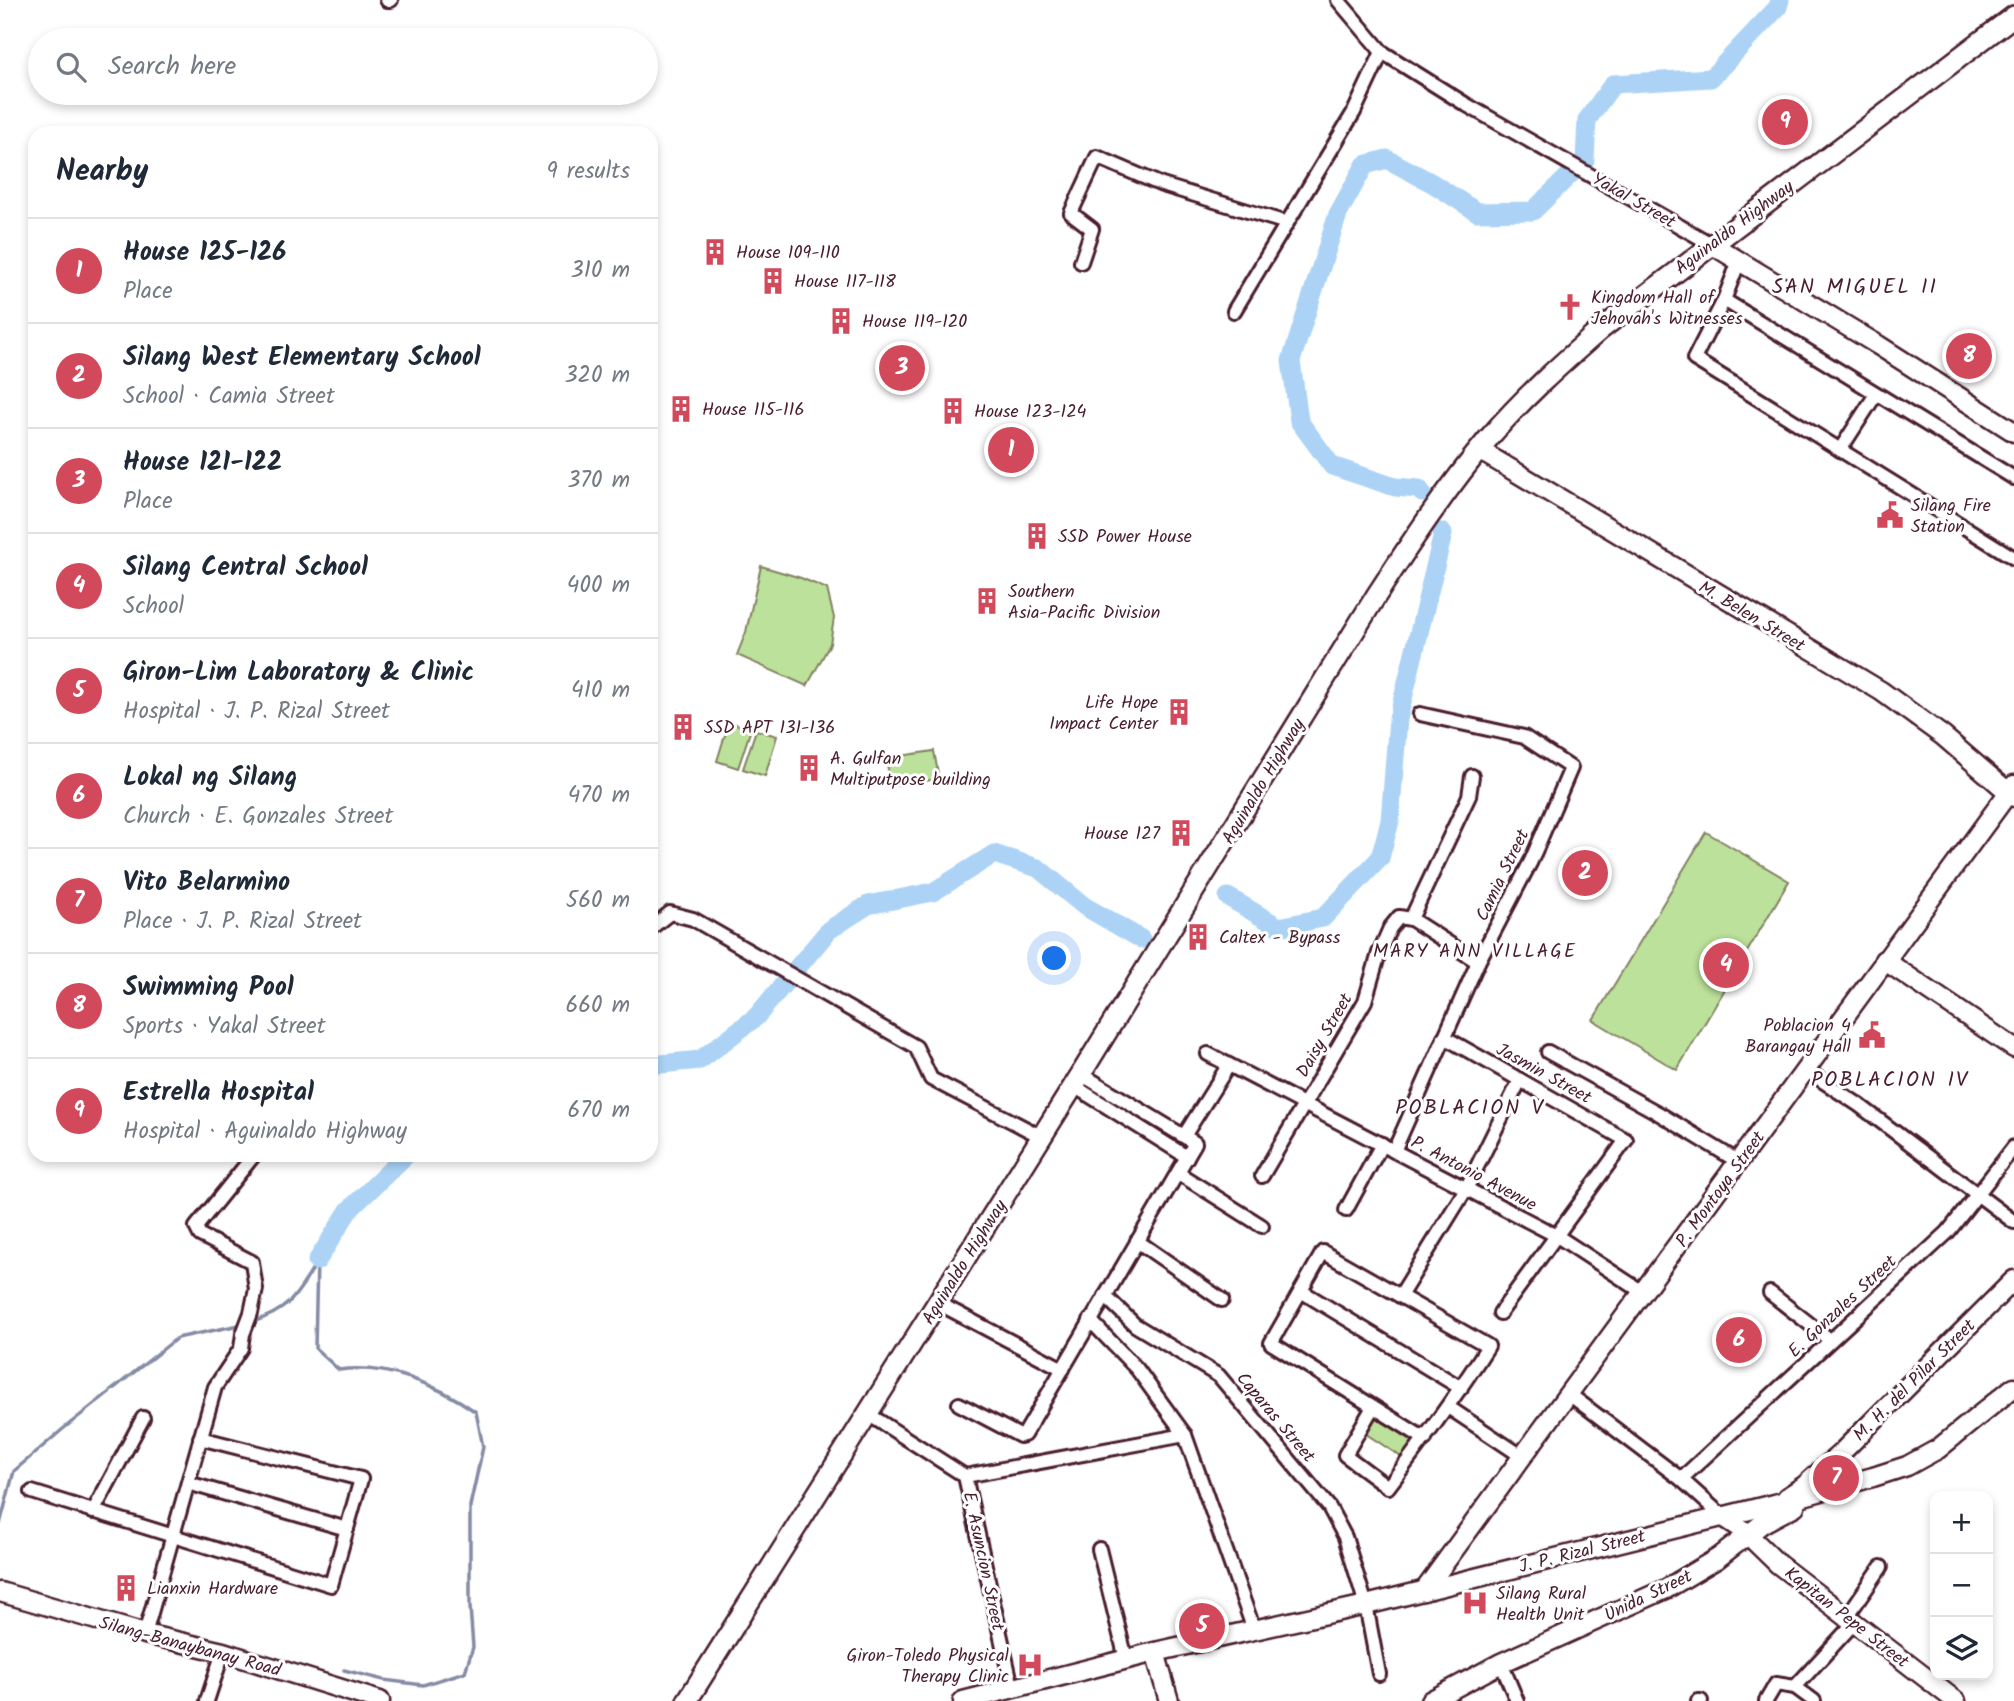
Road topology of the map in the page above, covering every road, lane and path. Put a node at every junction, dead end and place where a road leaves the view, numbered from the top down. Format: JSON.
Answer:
{"nodes":[{"id":1,"x":1338,"y":0,"type":"edge"},
{"id":2,"x":2014,"y":16,"type":"edge"},
{"id":3,"x":1382,"y":52,"type":"junction"},
{"id":4,"x":1287,"y":223,"type":"junction"},
{"id":5,"x":1711,"y":244,"type":"junction"},
{"id":6,"x":1739,"y":261,"type":"junction"},
{"id":7,"x":1081,"y":262,"type":"dead end"},
{"id":8,"x":1724,"y":300,"type":"junction"},
{"id":9,"x":1234,"y":311,"type":"dead end"},
{"id":10,"x":1876,"y":394,"type":"junction"},
{"id":11,"x":2014,"y":432,"type":"edge"},
{"id":12,"x":1479,"y":450,"type":"junction"},
{"id":13,"x":1840,"y":450,"type":"junction"},
{"id":14,"x":2014,"y":478,"type":"edge"},
{"id":15,"x":2014,"y":558,"type":"edge"},
{"id":16,"x":1420,"y":714,"type":"dead end"},
{"id":17,"x":1472,"y":776,"type":"dead end"},
{"id":18,"x":2012,"y":792,"type":"edge"},
{"id":19,"x":1411,"y":919,"type":"junction"},
{"id":20,"x":658,"y":922,"type":"edge"},
{"id":21,"x":1884,"y":960,"type":"junction"},
{"id":22,"x":1478,"y":962,"type":"junction"},
{"id":23,"x":1444,"y":1037,"type":"junction"},
{"id":24,"x":2014,"y":1048,"type":"edge"},
{"id":25,"x":1548,"y":1052,"type":"dead end"},
{"id":26,"x":1208,"y":1054,"type":"dead end"},
{"id":27,"x":1228,"y":1066,"type":"junction"},
{"id":28,"x":1806,"y":1070,"type":"junction"},
{"id":29,"x":1077,"y":1080,"type":"junction"},
{"id":30,"x":1520,"y":1080,"type":"junction"},
{"id":31,"x":1303,"y":1104,"type":"junction"},
{"id":32,"x":1184,"y":1136,"type":"junction"},
{"id":33,"x":1042,"y":1137,"type":"junction"},
{"id":34,"x":1381,"y":1144,"type":"junction"},
{"id":35,"x":2014,"y":1147,"type":"edge"},
{"id":36,"x":1394,"y":1151,"type":"junction"},
{"id":37,"x":1187,"y":1157,"type":"junction"},
{"id":38,"x":248,"y":1162,"type":"edge"},
{"id":39,"x":1739,"y":1162,"type":"junction"},
{"id":40,"x":1178,"y":1172,"type":"junction"},
{"id":41,"x":1262,"y":1177,"type":"dead end"},
{"id":42,"x":1466,"y":1189,"type":"junction"},
{"id":43,"x":1978,"y":1194,"type":"junction"},
{"id":44,"x":1346,"y":1210,"type":"dead end"},
{"id":45,"x":2014,"y":1222,"type":"edge"},
{"id":46,"x":1262,"y":1226,"type":"dead end"},
{"id":47,"x":1557,"y":1236,"type":"junction"},
{"id":48,"x":1138,"y":1241,"type":"junction"},
{"id":49,"x":2014,"y":1280,"type":"edge"},
{"id":50,"x":1301,"y":1291,"type":"junction"},
{"id":51,"x":1644,"y":1293,"type":"junction"},
{"id":52,"x":1770,"y":1293,"type":"dead end"},
{"id":53,"x":1105,"y":1296,"type":"junction"},
{"id":54,"x":1401,"y":1296,"type":"junction"},
{"id":55,"x":1222,"y":1300,"type":"dead end"},
{"id":56,"x":938,"y":1303,"type":"junction"},
{"id":57,"x":1500,"y":1313,"type":"dead end"},
{"id":58,"x":1090,"y":1320,"type":"junction"},
{"id":59,"x":1830,"y":1340,"type":"junction"},
{"id":60,"x":1063,"y":1369,"type":"junction"},
{"id":61,"x":2014,"y":1387,"type":"edge"},
{"id":62,"x":1461,"y":1388,"type":"junction"},
{"id":63,"x":1569,"y":1394,"type":"junction"},
{"id":64,"x":959,"y":1404,"type":"dead end"},
{"id":65,"x":1373,"y":1407,"type":"junction"},
{"id":66,"x":1448,"y":1407,"type":"junction"},
{"id":67,"x":869,"y":1414,"type":"junction"},
{"id":68,"x":143,"y":1418,"type":"dead end"},
{"id":69,"x":1185,"y":1435,"type":"junction"},
{"id":70,"x":200,"y":1438,"type":"junction"},
{"id":71,"x":1425,"y":1439,"type":"junction"},
{"id":72,"x":1523,"y":1457,"type":"junction"},
{"id":73,"x":965,"y":1476,"type":"junction"},
{"id":74,"x":1681,"y":1479,"type":"junction"},
{"id":75,"x":188,"y":1483,"type":"junction"},
{"id":76,"x":33,"y":1492,"type":"dead end"},
{"id":77,"x":1823,"y":1492,"type":"junction"},
{"id":78,"x":1778,"y":1503,"type":"junction"},
{"id":79,"x":1748,"y":1510,"type":"junction"},
{"id":80,"x":93,"y":1512,"type":"junction"},
{"id":81,"x":1722,"y":1516,"type":"junction"},
{"id":82,"x":347,"y":1529,"type":"junction"},
{"id":83,"x":1750,"y":1529,"type":"junction"},
{"id":84,"x":173,"y":1536,"type":"junction"},
{"id":85,"x":1099,"y":1549,"type":"dead end"},
{"id":86,"x":1881,"y":1567,"type":"dead end"},
{"id":87,"x":1424,"y":1591,"type":"junction"},
{"id":88,"x":0,"y":1592,"type":"edge"},
{"id":89,"x":1366,"y":1605,"type":"junction"},
{"id":90,"x":1850,"y":1621,"type":"junction"},
{"id":91,"x":1254,"y":1630,"type":"junction"},
{"id":92,"x":145,"y":1634,"type":"junction"},
{"id":93,"x":1155,"y":1652,"type":"junction"},
{"id":94,"x":223,"y":1653,"type":"junction"},
{"id":95,"x":1126,"y":1659,"type":"junction"},
{"id":96,"x":1501,"y":1663,"type":"junction"},
{"id":97,"x":1380,"y":1674,"type":"dead end"},
{"id":98,"x":1012,"y":1687,"type":"junction"},
{"id":99,"x":1795,"y":1687,"type":"junction"},
{"id":100,"x":207,"y":1701,"type":"edge"},
{"id":101,"x":380,"y":1701,"type":"edge"},
{"id":102,"x":687,"y":1701,"type":"edge"},
{"id":103,"x":962,"y":1701,"type":"edge"},
{"id":104,"x":1169,"y":1701,"type":"edge"},
{"id":105,"x":1430,"y":1701,"type":"edge"},
{"id":106,"x":1517,"y":1701,"type":"edge"},
{"id":107,"x":1766,"y":1701,"type":"edge"},
{"id":108,"x":1814,"y":1701,"type":"edge"},
{"id":109,"x":1956,"y":1701,"type":"edge"}],
"edges":[{"from":1,"to":3,"type":"street","name":"Yakal Street"},
{"from":2,"to":5,"type":"main road","name":"Aguinaldo Highway"},
{"from":3,"to":4,"type":"street"},
{"from":3,"to":5,"type":"street","name":"Yakal Street"},
{"from":4,"to":7,"type":"street"},
{"from":4,"to":9,"type":"street"},
{"from":5,"to":6,"type":"street","name":"Yakal Street"},
{"from":5,"to":12,"type":"main road","name":"Aguinaldo Highway"},
{"from":6,"to":8,"type":"street"},
{"from":6,"to":11,"type":"street","name":"Yakal Street"},
{"from":8,"to":10,"type":"street"},
{"from":8,"to":13,"type":"street"},
{"from":10,"to":13,"type":"street"},
{"from":10,"to":14,"type":"street"},
{"from":12,"to":18,"type":"street","name":"M. Belen Street"},
{"from":12,"to":29,"type":"main road","name":"Aguinaldo Highway"},
{"from":13,"to":15,"type":"street"},
{"from":16,"to":22,"type":"street","name":"Camia Street"},
{"from":17,"to":19,"type":"street","name":"Daisy Street"},
{"from":18,"to":21,"type":"street","name":"P. Montoya Street"},
{"from":19,"to":22,"type":"street"},
{"from":19,"to":31,"type":"street","name":"Daisy Street"},
{"from":20,"to":33,"type":"street"},
{"from":21,"to":24,"type":"street"},
{"from":21,"to":28,"type":"street","name":"P. Montoya Street"},
{"from":22,"to":23,"type":"street","name":"Camia Street"},
{"from":23,"to":30,"type":"street","name":"Jasmin Street"},
{"from":23,"to":36,"type":"street","name":"Camia Street"},
{"from":25,"to":39,"type":"street"},
{"from":26,"to":27,"type":"street","name":"P. Antonio Avenue"},
{"from":27,"to":31,"type":"street","name":"P. Antonio Avenue"},
{"from":27,"to":32,"type":"street"},
{"from":28,"to":39,"type":"street","name":"P. Montoya Street"},
{"from":28,"to":43,"type":"street"},
{"from":29,"to":32,"type":"street"},
{"from":29,"to":33,"type":"main road","name":"Aguinaldo Highway"},
{"from":29,"to":37,"type":"street"},
{"from":30,"to":42,"type":"street"},
{"from":30,"to":47,"type":"street","name":"Jasmin Street"},
{"from":31,"to":34,"type":"street","name":"P. Antonio Avenue"},
{"from":31,"to":41,"type":"street","name":"Daisy Street"},
{"from":32,"to":37,"type":"street"},
{"from":33,"to":56,"type":"main road","name":"Aguinaldo Highway"},
{"from":34,"to":36,"type":"street","name":"P. Antonio Avenue"},
{"from":34,"to":44,"type":"street"},
{"from":35,"to":43,"type":"street","name":"E. Gonzales Street"},
{"from":36,"to":42,"type":"street","name":"P. Antonio Avenue"},
{"from":37,"to":40,"type":"street"},
{"from":38,"to":70,"type":"street"},
{"from":39,"to":51,"type":"street","name":"P. Montoya Street"},
{"from":40,"to":46,"type":"street"},
{"from":40,"to":48,"type":"street"},
{"from":42,"to":47,"type":"street","name":"P. Antonio Avenue"},
{"from":42,"to":54,"type":"street"},
{"from":43,"to":45,"type":"street"},
{"from":43,"to":59,"type":"street","name":"E. Gonzales Street"},
{"from":47,"to":51,"type":"street","name":"P. Antonio Avenue"},
{"from":47,"to":57,"type":"street"},
{"from":48,"to":53,"type":"street"},
{"from":48,"to":55,"type":"street"},
{"from":49,"to":78,"type":"street","name":"M. H. del Pilar Street"},
{"from":50,"to":54,"type":"street"},
{"from":50,"to":62,"type":"street"},
{"from":50,"to":65,"type":"street"},
{"from":51,"to":63,"type":"street","name":"P. Montoya Street"},
{"from":52,"to":59,"type":"street"},
{"from":53,"to":58,"type":"street"},
{"from":53,"to":89,"type":"street","name":"Caparas Street"},
{"from":54,"to":62,"type":"street"},
{"from":56,"to":60,"type":"street"},
{"from":56,"to":67,"type":"main road","name":"Aguinaldo Highway"},
{"from":58,"to":60,"type":"street"},
{"from":58,"to":69,"type":"street"},
{"from":59,"to":74,"type":"street","name":"E. Gonzales Street"},
{"from":60,"to":64,"type":"street"},
{"from":61,"to":77,"type":"street","name":"J. P. Rizal Street"},
{"from":62,"to":66,"type":"street"},
{"from":63,"to":72,"type":"street","name":"P. Montoya Street"},
{"from":63,"to":74,"type":"street"},
{"from":65,"to":71,"type":"street"},
{"from":65,"to":71,"type":"street"},
{"from":66,"to":71,"type":"street"},
{"from":66,"to":72,"type":"street"},
{"from":67,"to":73,"type":"street"},
{"from":67,"to":102,"type":"main road","name":"Aguinaldo Highway"},
{"from":68,"to":80,"type":"street"},
{"from":69,"to":73,"type":"street"},
{"from":69,"to":91,"type":"street"},
{"from":70,"to":75,"type":"street"},
{"from":70,"to":82,"type":"street"},
{"from":72,"to":87,"type":"street","name":"P. Montoya Street"},
{"from":73,"to":98,"type":"street","name":"E. Asuncion Street"},
{"from":74,"to":81,"type":"street"},
{"from":75,"to":82,"type":"street"},
{"from":75,"to":84,"type":"street"},
{"from":76,"to":80,"type":"street"},
{"from":77,"to":78,"type":"street","name":"J. P. Rizal Street"},
{"from":77,"to":83,"type":"street","name":"Unida Street"},
{"from":78,"to":79,"type":"street","name":"J. P. Rizal Street"},
{"from":79,"to":81,"type":"street","name":"J. P. Rizal Street"},
{"from":79,"to":83,"type":"street"},
{"from":80,"to":84,"type":"street"},
{"from":81,"to":83,"type":"street","name":"Kapitan Pepe Street"},
{"from":81,"to":87,"type":"street","name":"J. P. Rizal Street"},
{"from":82,"to":84,"type":"street"},
{"from":83,"to":90,"type":"street","name":"Kapitan Pepe Street"},
{"from":83,"to":96,"type":"street","name":"Unida Street"},
{"from":84,"to":92,"type":"street"},
{"from":85,"to":95,"type":"street"},
{"from":86,"to":90,"type":"street"},
{"from":87,"to":89,"type":"street","name":"J. P. Rizal Street"},
{"from":88,"to":92,"type":"street","name":"Silang-Banaybanay Road"},
{"from":89,"to":91,"type":"street","name":"J. P. Rizal Street"},
{"from":89,"to":97,"type":"street","name":"Caparas Street"},
{"from":90,"to":99,"type":"street"},
{"from":90,"to":109,"type":"street","name":"Kapitan Pepe Street"},
{"from":91,"to":93,"type":"street","name":"J. P. Rizal Street"},
{"from":92,"to":94,"type":"street","name":"Silang-Banaybanay Road"},
{"from":93,"to":95,"type":"street","name":"J. P. Rizal Street"},
{"from":93,"to":104,"type":"street"},
{"from":94,"to":100,"type":"street"},
{"from":94,"to":101,"type":"street","name":"Silang-Banaybanay Road"},
{"from":95,"to":98,"type":"street","name":"J. P. Rizal Street"},
{"from":96,"to":105,"type":"street","name":"Unida Street"},
{"from":96,"to":106,"type":"street"},
{"from":98,"to":103,"type":"street","name":"J. P. Rizal Street"},
{"from":99,"to":107,"type":"street"},
{"from":99,"to":108,"type":"street"}]}
